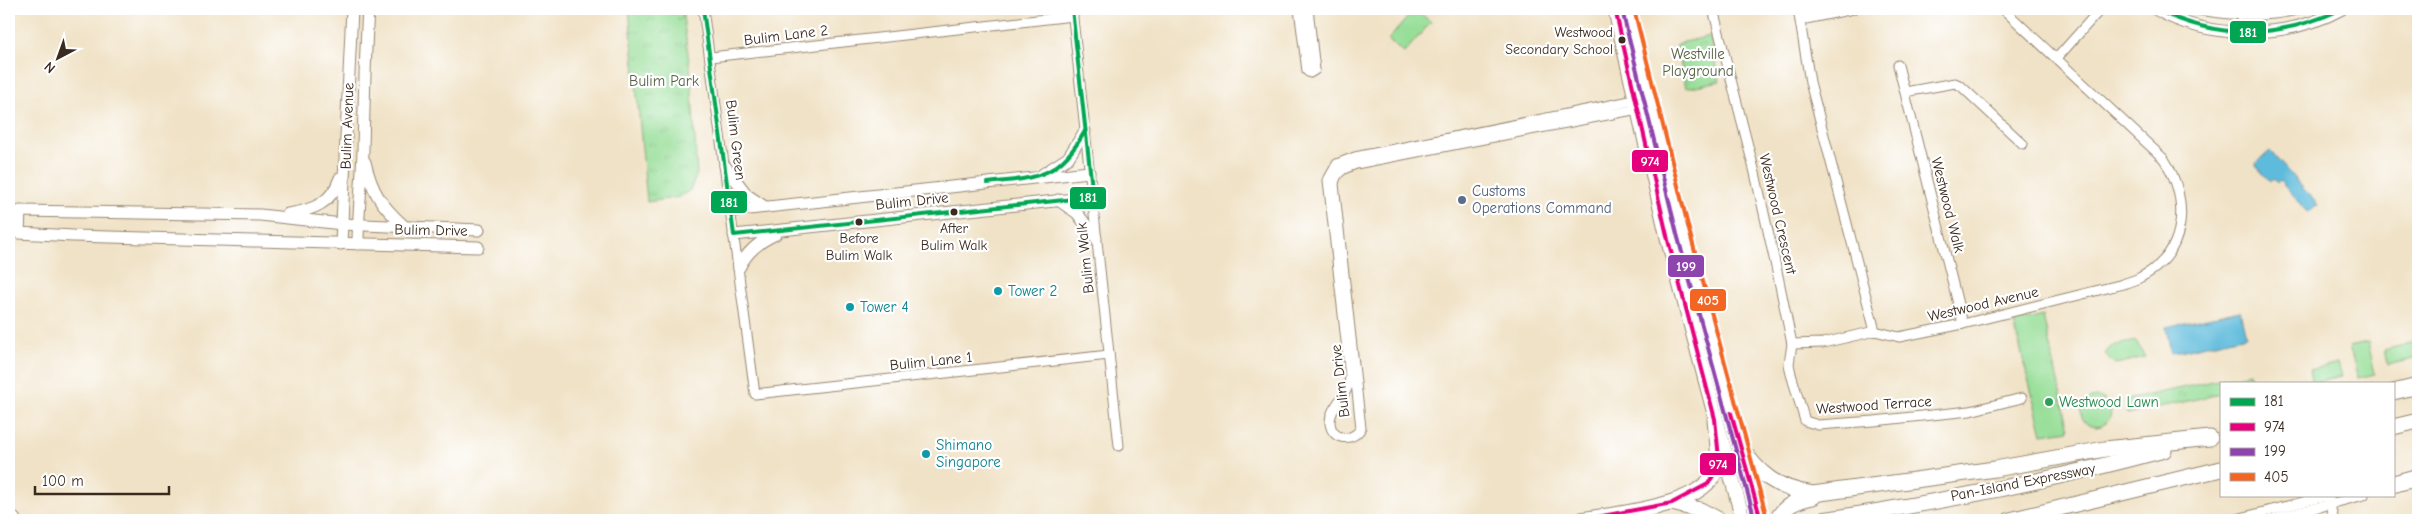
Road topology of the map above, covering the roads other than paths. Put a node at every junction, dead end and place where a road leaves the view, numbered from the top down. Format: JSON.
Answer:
{"nodes":[{"id":1,"x":352,"y":9,"type":"edge"},
{"id":2,"x":368,"y":9,"type":"edge"},
{"id":3,"x":703,"y":9,"type":"edge"},
{"id":4,"x":1300,"y":9,"type":"edge"},
{"id":5,"x":1308,"y":9,"type":"edge"},
{"id":6,"x":1615,"y":9,"type":"edge"},
{"id":7,"x":1628,"y":9,"type":"edge"},
{"id":8,"x":1712,"y":9,"type":"edge"},
{"id":9,"x":1798,"y":9,"type":"edge"},
{"id":10,"x":1853,"y":9,"type":"edge"},
{"id":11,"x":2003,"y":9,"type":"edge"},
{"id":12,"x":2155,"y":9,"type":"edge"},
{"id":13,"x":2199,"y":9,"type":"edge"},
{"id":14,"x":2296,"y":9,"type":"edge"},
{"id":15,"x":2342,"y":9,"type":"edge"},
{"id":16,"x":1072,"y":12,"type":"edge"},
{"id":17,"x":2097,"y":13,"type":"dead end"},
{"id":18,"x":1801,"y":20,"type":"junction"},
{"id":19,"x":711,"y":57,"type":"junction"},
{"id":20,"x":2057,"y":58,"type":"junction"},
{"id":21,"x":1898,"y":65,"type":"dead end"},
{"id":22,"x":1905,"y":92,"type":"junction"},
{"id":23,"x":1637,"y":105,"type":"junction"},
{"id":24,"x":1085,"y":131,"type":"junction"},
{"id":25,"x":2023,"y":144,"type":"dead end"},
{"id":26,"x":363,"y":153,"type":"junction"},
{"id":27,"x":725,"y":166,"type":"junction"},
{"id":28,"x":343,"y":169,"type":"junction"},
{"id":29,"x":1089,"y":172,"type":"junction"},
{"id":30,"x":1037,"y":177,"type":"junction"},
{"id":31,"x":1093,"y":197,"type":"junction"},
{"id":32,"x":1058,"y":200,"type":"junction"},
{"id":33,"x":765,"y":207,"type":"junction"},
{"id":34,"x":731,"y":211,"type":"junction"},
{"id":35,"x":260,"y":215,"type":"junction"},
{"id":36,"x":342,"y":224,"type":"junction"},
{"id":37,"x":358,"y":225,"type":"junction"},
{"id":38,"x":404,"y":226,"type":"junction"},
{"id":39,"x":479,"y":230,"type":"joint"},
{"id":40,"x":785,"y":230,"type":"junction"},
{"id":41,"x":1683,"y":232,"type":"junction"},
{"id":42,"x":734,"y":236,"type":"junction"},
{"id":43,"x":1096,"y":238,"type":"junction"},
{"id":44,"x":1668,"y":240,"type":"junction"},
{"id":45,"x":341,"y":244,"type":"junction"},
{"id":46,"x":358,"y":244,"type":"junction"},
{"id":47,"x":478,"y":247,"type":"joint"},
{"id":48,"x":739,"y":268,"type":"junction"},
{"id":49,"x":1963,"y":324,"type":"junction"},
{"id":50,"x":1875,"y":331,"type":"junction"},
{"id":51,"x":1792,"y":344,"type":"junction"},
{"id":52,"x":1109,"y":355,"type":"junction"},
{"id":53,"x":2418,"y":386,"type":"edge"},
{"id":54,"x":2394,"y":392,"type":"edge"},
{"id":55,"x":755,"y":394,"type":"joint"},
{"id":56,"x":2022,"y":398,"type":"dead end"},
{"id":57,"x":1714,"y":419,"type":"junction"},
{"id":58,"x":2418,"y":421,"type":"edge"},
{"id":59,"x":2394,"y":427,"type":"edge"},
{"id":60,"x":2215,"y":436,"type":"edge"},
{"id":61,"x":1739,"y":445,"type":"junction"},
{"id":62,"x":1119,"y":446,"type":"dead end"},
{"id":63,"x":2220,"y":469,"type":"edge"},
{"id":64,"x":2418,"y":473,"type":"edge"},
{"id":65,"x":2394,"y":480,"type":"edge"},
{"id":66,"x":2418,"y":481,"type":"edge"},
{"id":67,"x":2394,"y":488,"type":"edge"},
{"id":68,"x":1826,"y":493,"type":"junction"},
{"id":69,"x":2114,"y":495,"type":"junction"},
{"id":70,"x":2352,"y":496,"type":"edge"},
{"id":71,"x":2329,"y":498,"type":"edge"},
{"id":72,"x":1672,"y":503,"type":"junction"},
{"id":73,"x":9,"y":517,"type":"edge"},
{"id":74,"x":1829,"y":519,"type":"edge"},
{"id":75,"x":12,"y":520,"type":"edge"},
{"id":76,"x":1582,"y":520,"type":"edge"},
{"id":77,"x":1719,"y":520,"type":"edge"},
{"id":78,"x":1743,"y":520,"type":"edge"},
{"id":79,"x":1761,"y":520,"type":"edge"},
{"id":80,"x":1777,"y":520,"type":"edge"},
{"id":81,"x":2010,"y":520,"type":"edge"},
{"id":82,"x":2052,"y":520,"type":"edge"},
{"id":83,"x":2232,"y":520,"type":"edge"},
{"id":84,"x":2269,"y":520,"type":"edge"},
{"id":85,"x":2334,"y":520,"type":"edge"}],
"edges":[{"from":1,"to":28,"type":"street","name":"Bulim Avenue"},
{"from":2,"to":26,"type":"street","name":"Bulim Avenue"},
{"from":3,"to":19,"type":"street","name":"Bulim Green"},
{"from":4,"to":5,"type":"street"},
{"from":6,"to":23,"type":"main road"},
{"from":7,"to":41,"type":"main road"},
{"from":8,"to":51,"type":"street","name":"Westwood Crescent"},
{"from":9,"to":18,"type":"street"},
{"from":10,"to":18,"type":"street"},
{"from":11,"to":20,"type":"street","name":"Westwood Avenue"},
{"from":12,"to":15,"type":"street"},
{"from":13,"to":14,"type":"street"},
{"from":16,"to":19,"type":"street","name":"Bulim Lane 2"},
{"from":16,"to":24,"type":"street","name":"Bulim Walk"},
{"from":17,"to":20,"type":"street"},
{"from":18,"to":50,"type":"street"},
{"from":19,"to":27,"type":"street","name":"Bulim Green"},
{"from":20,"to":49,"type":"street","name":"Westwood Avenue"},
{"from":21,"to":22,"type":"street","name":"Westwood Walk"},
{"from":22,"to":25,"type":"street"},
{"from":22,"to":49,"type":"street","name":"Westwood Walk"},
{"from":23,"to":23,"type":"street","name":"Bulim Drive"},
{"from":23,"to":44,"type":"main road"},
{"from":24,"to":29,"type":"street","name":"Bulim Walk"},
{"from":24,"to":30,"type":"street"},
{"from":26,"to":37,"type":"street","name":"Bulim Avenue"},
{"from":26,"to":38,"type":"street"},
{"from":27,"to":33,"type":"street"},
{"from":27,"to":34,"type":"street","name":"Bulim Green"},
{"from":28,"to":35,"type":"street"},
{"from":28,"to":36,"type":"street","name":"Bulim Avenue"},
{"from":29,"to":30,"type":"street","name":"Bulim Drive"},
{"from":29,"to":31,"type":"street","name":"Bulim Walk"},
{"from":30,"to":33,"type":"street","name":"Bulim Drive"},
{"from":31,"to":32,"type":"street","name":"Bulim Drive"},
{"from":31,"to":43,"type":"street","name":"Bulim Walk"},
{"from":32,"to":40,"type":"street","name":"Bulim Drive"},
{"from":32,"to":43,"type":"street"},
{"from":33,"to":34,"type":"street","name":"Bulim Drive"},
{"from":34,"to":42,"type":"street","name":"Bulim Green"},
{"from":35,"to":36,"type":"street","name":"Bulim Drive"},
{"from":35,"to":45,"type":"street","name":"Bulim Drive"},
{"from":36,"to":37,"type":"street","name":"Bulim Drive"},
{"from":36,"to":45,"type":"street","name":"Bulim Avenue"},
{"from":37,"to":38,"type":"street","name":"Bulim Drive"},
{"from":37,"to":46,"type":"street","name":"Bulim Avenue"},
{"from":38,"to":39,"type":"street","name":"Bulim Drive"},
{"from":39,"to":47,"type":"street","name":"Bulim Drive"},
{"from":40,"to":42,"type":"street","name":"Bulim Drive"},
{"from":40,"to":48,"type":"street"},
{"from":41,"to":44,"type":"main road"},
{"from":41,"to":61,"type":"main road"},
{"from":42,"to":48,"type":"street","name":"Bulim Green"},
{"from":43,"to":52,"type":"street","name":"Bulim Walk"},
{"from":44,"to":57,"type":"main road"},
{"from":45,"to":46,"type":"street","name":"Bulim Drive"},
{"from":46,"to":47,"type":"street","name":"Bulim Drive"},
{"from":48,"to":55,"type":"street","name":"Bulim Green"},
{"from":49,"to":50,"type":"street","name":"Westwood Avenue"},
{"from":50,"to":51,"type":"street"},
{"from":51,"to":56,"type":"street","name":"Westwood Terrace"},
{"from":52,"to":55,"type":"street","name":"Bulim Lane 1"},
{"from":52,"to":62,"type":"street","name":"Bulim Walk"},
{"from":53,"to":54,"type":"highway"},
{"from":57,"to":72,"type":"highway"},
{"from":57,"to":78,"type":"main road"},
{"from":58,"to":59,"type":"highway"},
{"from":60,"to":68,"type":"highway"},
{"from":60,"to":74,"type":"highway","name":"Pan-Island Expressway"},
{"from":61,"to":68,"type":"highway"},
{"from":61,"to":79,"type":"main road"},
{"from":63,"to":69,"type":"highway","name":"Pan-Island Expressway"},
{"from":64,"to":65,"type":"street"},
{"from":66,"to":67,"type":"street"},
{"from":68,"to":80,"type":"highway"},
{"from":69,"to":81,"type":"highway","name":"Pan-Island Expressway"},
{"from":69,"to":82,"type":"highway"},
{"from":70,"to":71,"type":"street"},
{"from":71,"to":83,"type":"street"},
{"from":71,"to":84,"type":"street"},
{"from":71,"to":85,"type":"street"},
{"from":72,"to":76,"type":"highway"},
{"from":72,"to":77,"type":"highway"},
{"from":73,"to":75,"type":"highway"}]}
